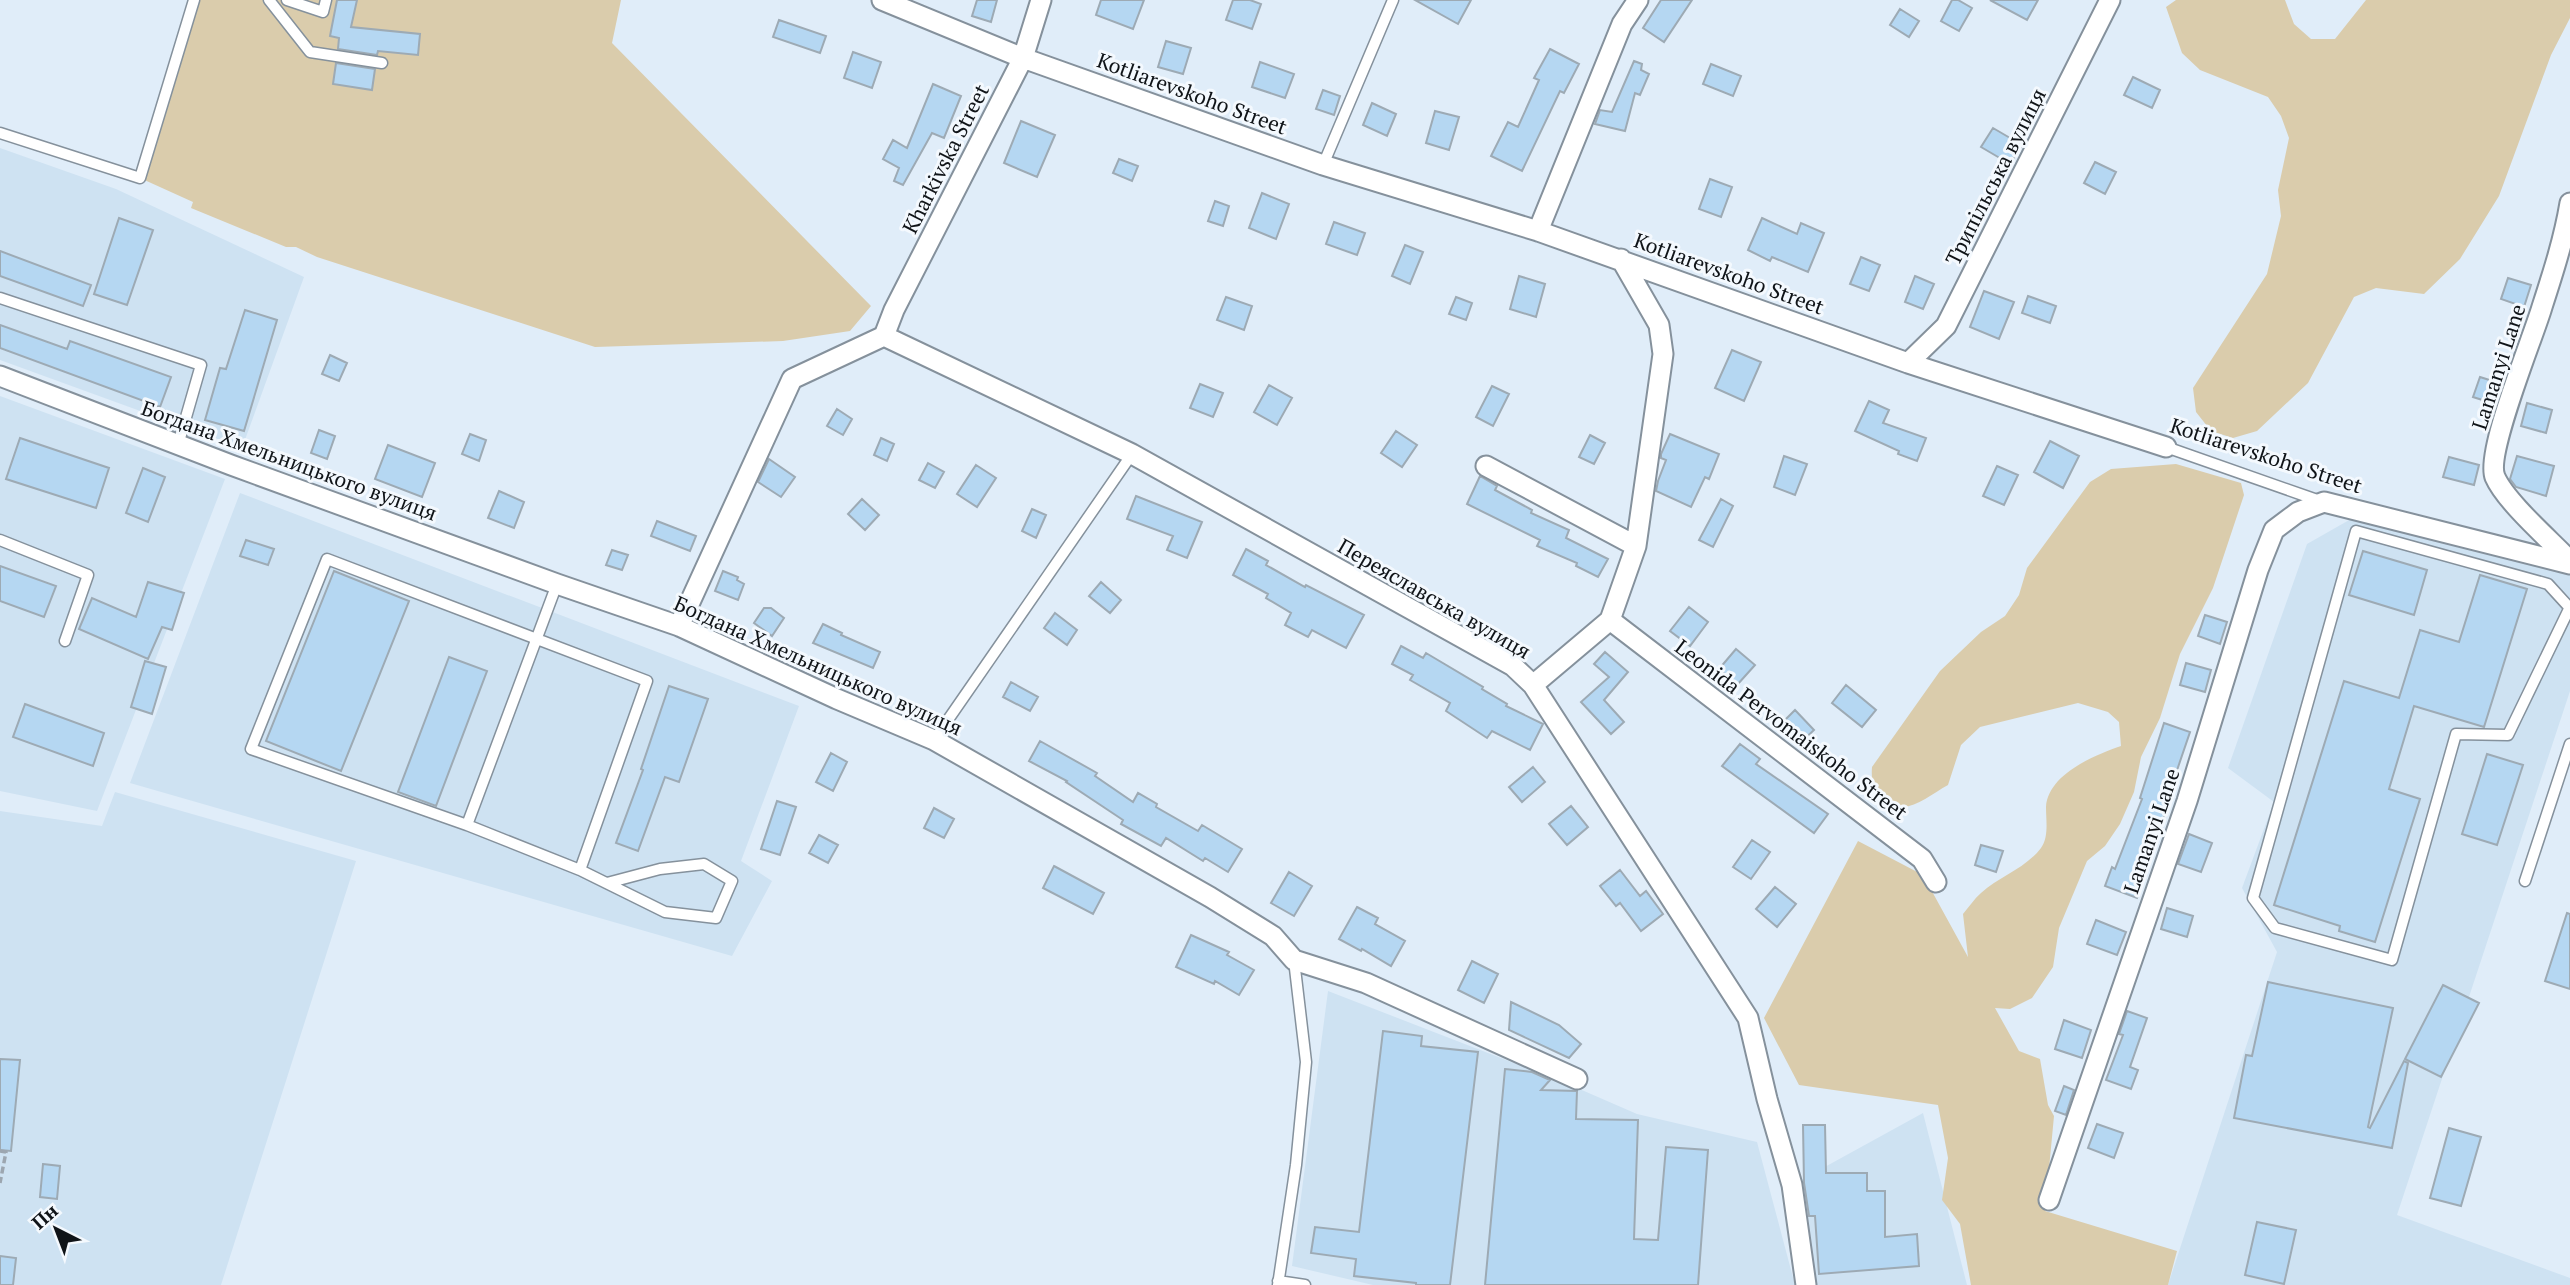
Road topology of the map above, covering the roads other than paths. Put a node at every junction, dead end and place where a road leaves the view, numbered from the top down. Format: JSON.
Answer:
{"nodes":[{"id":1,"x":194,"y":0,"type":"edge"},
{"id":2,"x":269,"y":0,"type":"edge"},
{"id":3,"x":287,"y":0,"type":"edge"},
{"id":4,"x":326,"y":0,"type":"edge"},
{"id":5,"x":882,"y":0,"type":"edge"},
{"id":6,"x":1041,"y":0,"type":"edge"},
{"id":7,"x":1393,"y":0,"type":"edge"},
{"id":8,"x":1638,"y":0,"type":"edge"},
{"id":9,"x":2110,"y":0,"type":"edge"},
{"id":10,"x":1023,"y":58,"type":"junction"},
{"id":11,"x":383,"y":63,"type":"dead end"},
{"id":12,"x":0,"y":133,"type":"edge"},
{"id":13,"x":1323,"y":165,"type":"junction"},
{"id":14,"x":2570,"y":203,"type":"edge"},
{"id":15,"x":1538,"y":231,"type":"junction"},
{"id":16,"x":1621,"y":259,"type":"junction"},
{"id":17,"x":0,"y":298,"type":"edge"},
{"id":18,"x":884,"y":336,"type":"junction"},
{"id":19,"x":1908,"y":363,"type":"junction"},
{"id":20,"x":0,"y":376,"type":"edge"},
{"id":21,"x":178,"y":445,"type":"junction"},
{"id":22,"x":2166,"y":447,"type":"joint"},
{"id":23,"x":1132,"y":454,"type":"junction"},
{"id":24,"x":1486,"y":466,"type":"dead end"},
{"id":25,"x":2324,"y":502,"type":"junction"},
{"id":26,"x":0,"y":540,"type":"edge"},
{"id":27,"x":1636,"y":546,"type":"junction"},
{"id":28,"x":2570,"y":563,"type":"edge"},
{"id":29,"x":557,"y":584,"type":"junction"},
{"id":30,"x":2570,"y":607,"type":"edge"},
{"id":31,"x":1610,"y":620,"type":"junction"},
{"id":32,"x":679,"y":626,"type":"junction"},
{"id":33,"x":536,"y":640,"type":"junction"},
{"id":34,"x":65,"y":641,"type":"dead end"},
{"id":35,"x":1532,"y":685,"type":"junction"},
{"id":36,"x":934,"y":740,"type":"junction"},
{"id":37,"x":2570,"y":744,"type":"edge"},
{"id":38,"x":467,"y":825,"type":"junction"},
{"id":39,"x":580,"y":870,"type":"junction"},
{"id":40,"x":2525,"y":881,"type":"dead end"},
{"id":41,"x":1936,"y":882,"type":"dead end"},
{"id":42,"x":607,"y":883,"type":"junction"},
{"id":43,"x":1294,"y":960,"type":"junction"},
{"id":44,"x":1577,"y":1079,"type":"dead end"},
{"id":45,"x":2049,"y":1200,"type":"dead end"},
{"id":46,"x":1278,"y":1283,"type":"edge"},
{"id":47,"x":1305,"y":1285,"type":"edge"},
{"id":48,"x":1806,"y":1285,"type":"edge"}],
"edges":[{"from":1,"to":12,"type":"lane"},
{"from":2,"to":11,"type":"lane"},
{"from":3,"to":4,"type":"lane"},
{"from":5,"to":10,"type":"street","name":"Kotliarevskoho Street"},
{"from":6,"to":10,"type":"street","name":"Kharkivska Street"},
{"from":7,"to":13,"type":"lane"},
{"from":8,"to":15,"type":"street"},
{"from":9,"to":19,"type":"street","name":"Трипільська вулиця"},
{"from":10,"to":13,"type":"street","name":"Kotliarevskoho Street"},
{"from":10,"to":18,"type":"street","name":"Kharkivska Street"},
{"from":13,"to":15,"type":"street","name":"Kotliarevskoho Street"},
{"from":14,"to":28,"type":"street","name":"Lamanyi Lane"},
{"from":15,"to":16,"type":"street","name":"Kotliarevskoho Street"},
{"from":16,"to":19,"type":"street","name":"Kotliarevskoho Street"},
{"from":16,"to":27,"type":"street"},
{"from":17,"to":21,"type":"lane"},
{"from":18,"to":23,"type":"street","name":"Переяславська вулиця"},
{"from":18,"to":32,"type":"street"},
{"from":19,"to":22,"type":"street","name":"Kotliarevskoho Street"},
{"from":20,"to":21,"type":"street","name":"Богдана Хмельницького вулиця"},
{"from":21,"to":29,"type":"street","name":"Богдана Хмельницького вулиця"},
{"from":22,"to":25,"type":"lane","name":"Kotliarevskoho Street"},
{"from":23,"to":35,"type":"street","name":"Переяславська вулиця"},
{"from":23,"to":36,"type":"lane"},
{"from":24,"to":27,"type":"street"},
{"from":25,"to":28,"type":"street","name":"Kotliarevskoho Street"},
{"from":25,"to":45,"type":"street","name":"Lamanyi Lane"},
{"from":26,"to":34,"type":"lane"},
{"from":27,"to":31,"type":"street"},
{"from":29,"to":32,"type":"street","name":"Богдана Хмельницького вулиця"},
{"from":29,"to":33,"type":"lane"},
{"from":30,"to":30,"type":"lane"},
{"from":31,"to":35,"type":"street"},
{"from":31,"to":41,"type":"street","name":"Leonida Pervomaiskoho Street"},
{"from":32,"to":36,"type":"street","name":"Богдана Хмельницького вулиця"},
{"from":33,"to":38,"type":"lane"},
{"from":33,"to":38,"type":"lane"},
{"from":33,"to":39,"type":"lane"},
{"from":35,"to":48,"type":"street","name":"Переяславська вулиця"},
{"from":36,"to":43,"type":"street","name":"Богдана Хмельницького вулиця"},
{"from":37,"to":40,"type":"lane"},
{"from":38,"to":39,"type":"lane"},
{"from":39,"to":42,"type":"lane"},
{"from":42,"to":42,"type":"lane"},
{"from":43,"to":44,"type":"street","name":"Богдана Хмельницького вулиця"},
{"from":43,"to":46,"type":"lane"},
{"from":46,"to":47,"type":"lane"}]}
